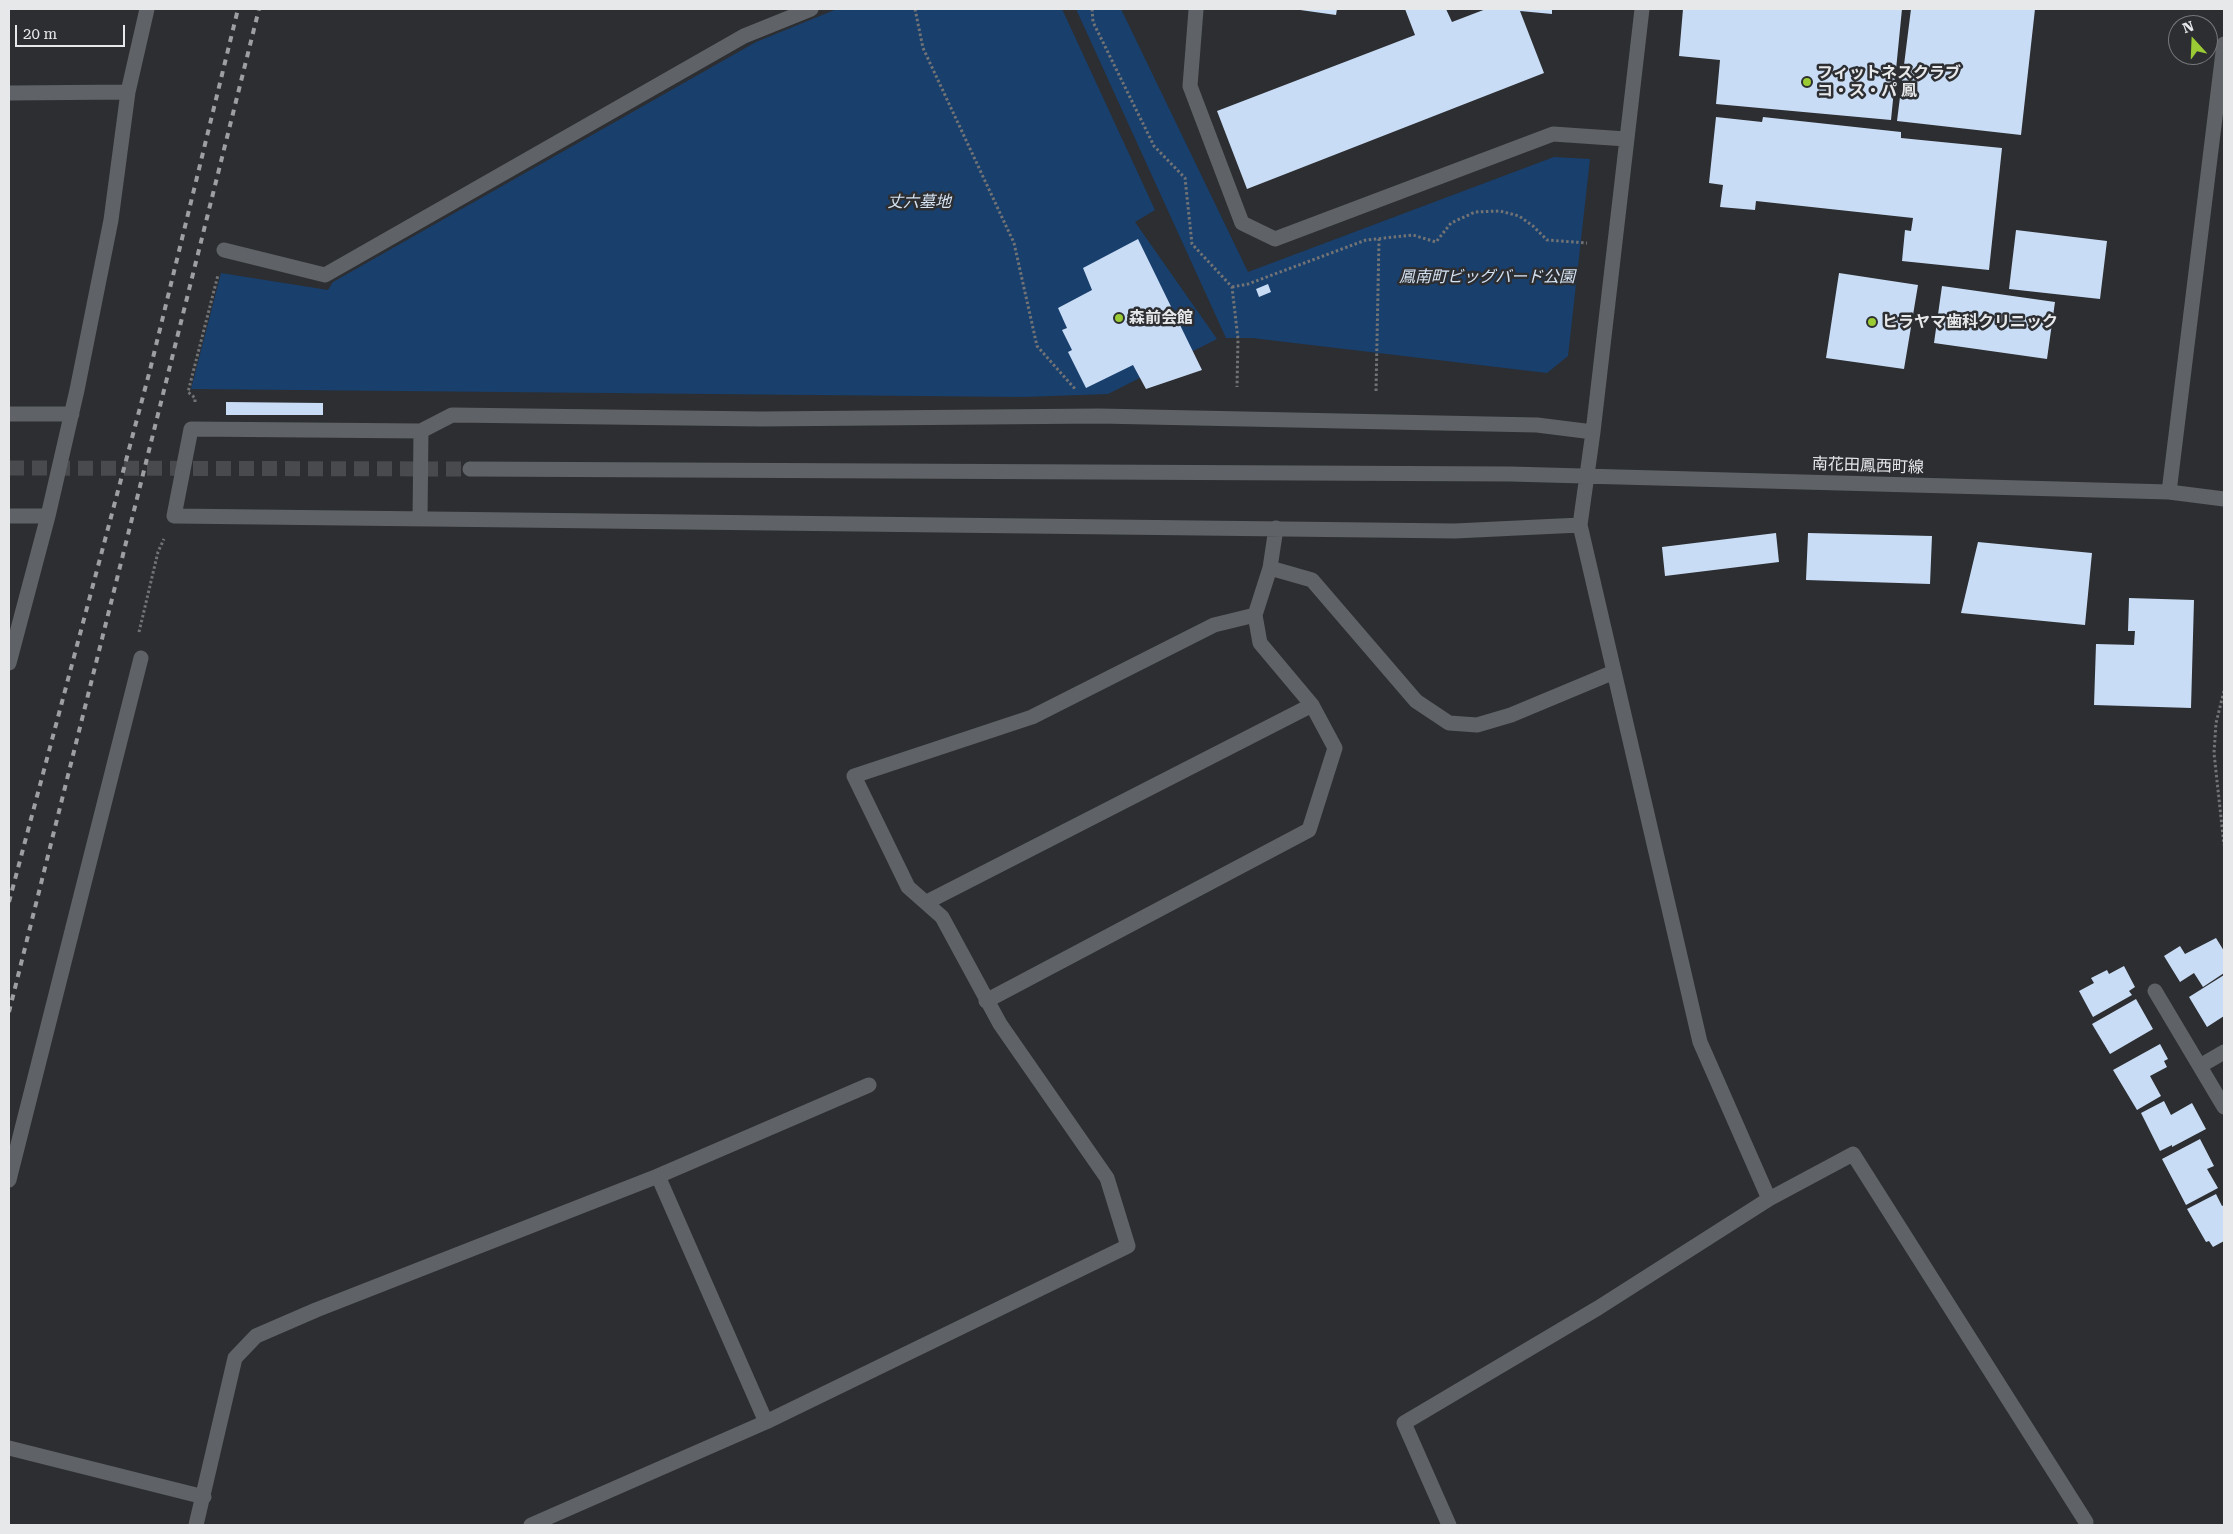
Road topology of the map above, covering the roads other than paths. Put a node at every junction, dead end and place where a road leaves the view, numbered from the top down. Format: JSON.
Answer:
{"nodes":[{"id":1,"x":147,"y":9,"type":"edge"},
{"id":2,"x":811,"y":9,"type":"edge"},
{"id":3,"x":1642,"y":9,"type":"edge"},
{"id":4,"x":1196,"y":10,"type":"dead end"},
{"id":5,"x":2224,"y":44,"type":"edge"},
{"id":6,"x":128,"y":92,"type":"junction"},
{"id":7,"x":9,"y":93,"type":"edge"},
{"id":8,"x":1626,"y":139,"type":"junction"},
{"id":9,"x":224,"y":250,"type":"road end"},
{"id":10,"x":9,"y":414,"type":"edge"},
{"id":11,"x":72,"y":414,"type":"junction"},
{"id":12,"x":422,"y":431,"type":"junction"},
{"id":13,"x":1593,"y":432,"type":"junction"},
{"id":14,"x":470,"y":469,"type":"tunnel mouth"},
{"id":15,"x":1587,"y":476,"type":"junction"},
{"id":16,"x":2169,"y":492,"type":"junction"},
{"id":17,"x":2224,"y":499,"type":"edge"},
{"id":18,"x":9,"y":516,"type":"edge"},
{"id":19,"x":48,"y":516,"type":"junction"},
{"id":20,"x":420,"y":519,"type":"junction"},
{"id":21,"x":1580,"y":525,"type":"junction"},
{"id":22,"x":1276,"y":528,"type":"junction"},
{"id":23,"x":1270,"y":568,"type":"junction"},
{"id":24,"x":1255,"y":615,"type":"junction"},
{"id":25,"x":141,"y":658,"type":"road end"},
{"id":26,"x":9,"y":663,"type":"edge"},
{"id":27,"x":1614,"y":672,"type":"junction"},
{"id":28,"x":1312,"y":705,"type":"junction"},
{"id":29,"x":927,"y":902,"type":"junction"},
{"id":30,"x":2155,"y":991,"type":"dead end"},
{"id":31,"x":986,"y":1001,"type":"junction"},
{"id":32,"x":2224,"y":1052,"type":"edge"},
{"id":33,"x":2200,"y":1066,"type":"junction"},
{"id":34,"x":869,"y":1085,"type":"dead end"},
{"id":35,"x":2224,"y":1107,"type":"edge"},
{"id":36,"x":658,"y":1176,"type":"junction"},
{"id":37,"x":9,"y":1180,"type":"edge"},
{"id":38,"x":1769,"y":1199,"type":"junction"},
{"id":39,"x":766,"y":1422,"type":"junction"},
{"id":40,"x":9,"y":1448,"type":"edge"},
{"id":41,"x":204,"y":1497,"type":"junction"},
{"id":42,"x":2086,"y":1522,"type":"dead end"},
{"id":43,"x":196,"y":1525,"type":"edge"},
{"id":44,"x":531,"y":1525,"type":"edge"},
{"id":45,"x":1449,"y":1525,"type":"edge"}],
"edges":[{"from":1,"to":6,"type":"street"},
{"from":2,"to":9,"type":"street"},
{"from":3,"to":8,"type":"street"},
{"from":4,"to":8,"type":"street"},
{"from":5,"to":16,"type":"street"},
{"from":6,"to":7,"type":"street"},
{"from":6,"to":11,"type":"street"},
{"from":8,"to":13,"type":"street"},
{"from":10,"to":11,"type":"street"},
{"from":11,"to":19,"type":"street"},
{"from":12,"to":13,"type":"street"},
{"from":12,"to":20,"type":"street"},
{"from":12,"to":20,"type":"street"},
{"from":13,"to":15,"type":"street"},
{"from":14,"to":15,"type":"street","name":"南花田鳳西町線"},
{"from":15,"to":16,"type":"street","name":"南花田鳳西町線"},
{"from":15,"to":21,"type":"street"},
{"from":16,"to":17,"type":"street","name":"南花田鳳西町線"},
{"from":18,"to":19,"type":"street"},
{"from":19,"to":26,"type":"street"},
{"from":20,"to":22,"type":"street"},
{"from":21,"to":22,"type":"street"},
{"from":21,"to":27,"type":"street"},
{"from":22,"to":23,"type":"street"},
{"from":23,"to":24,"type":"street"},
{"from":23,"to":27,"type":"street"},
{"from":24,"to":28,"type":"street"},
{"from":24,"to":29,"type":"street"},
{"from":25,"to":37,"type":"street"},
{"from":27,"to":38,"type":"street"},
{"from":28,"to":29,"type":"street"},
{"from":28,"to":31,"type":"street"},
{"from":29,"to":31,"type":"street"},
{"from":30,"to":33,"type":"street"},
{"from":31,"to":39,"type":"street"},
{"from":32,"to":33,"type":"street"},
{"from":33,"to":35,"type":"street"},
{"from":34,"to":36,"type":"street"},
{"from":36,"to":39,"type":"street"},
{"from":36,"to":41,"type":"street"},
{"from":38,"to":42,"type":"street"},
{"from":38,"to":45,"type":"street"},
{"from":39,"to":44,"type":"street"},
{"from":40,"to":41,"type":"street"},
{"from":41,"to":43,"type":"street"}]}
